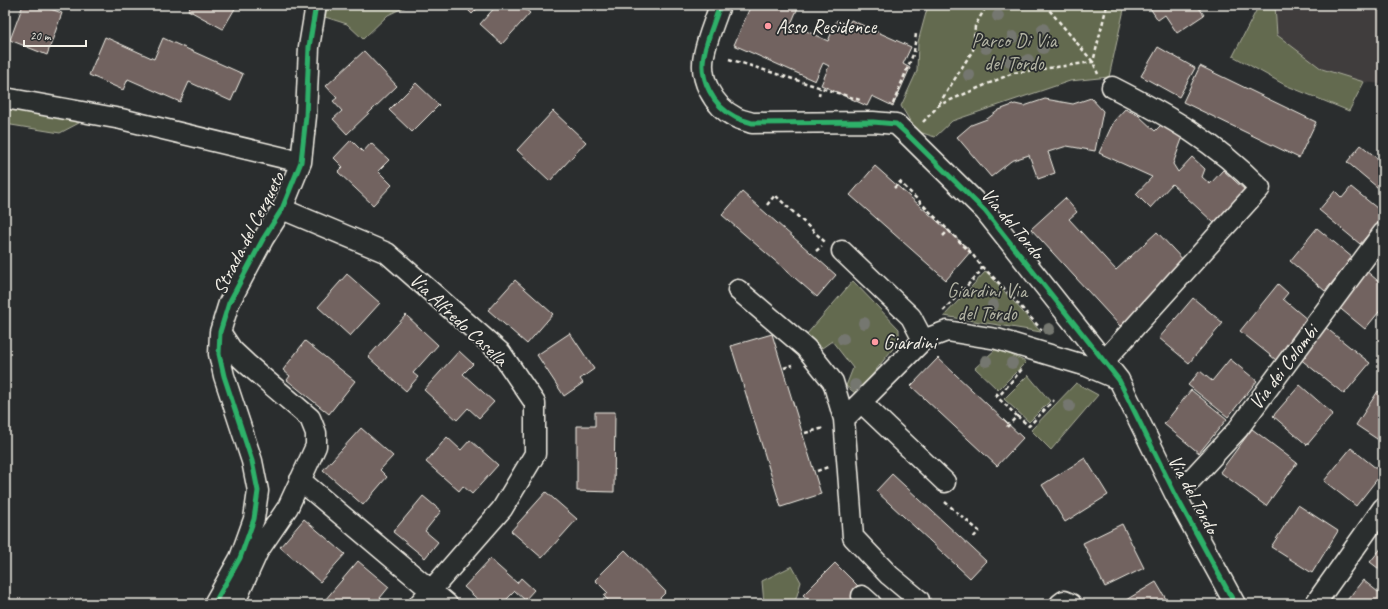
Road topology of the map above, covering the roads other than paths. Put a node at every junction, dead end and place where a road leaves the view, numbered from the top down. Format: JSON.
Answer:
{"nodes":[{"id":1,"x":316,"y":5,"type":"edge"},
{"id":2,"x":720,"y":5,"type":"edge"},
{"id":3,"x":1112,"y":87,"type":"dead end"},
{"id":4,"x":5,"y":98,"type":"edge"},
{"id":5,"x":301,"y":162,"type":"junction"},
{"id":6,"x":282,"y":209,"type":"junction"},
{"id":7,"x":1383,"y":233,"type":"edge"},
{"id":8,"x":842,"y":251,"type":"dead end"},
{"id":9,"x":738,"y":290,"type":"dead end"},
{"id":10,"x":220,"y":332,"type":"junction"},
{"id":11,"x":923,"y":340,"type":"junction"},
{"id":12,"x":1104,"y":361,"type":"junction"},
{"id":13,"x":1119,"y":380,"type":"junction"},
{"id":14,"x":861,"y":402,"type":"junction"},
{"id":15,"x":844,"y":419,"type":"junction"},
{"id":16,"x":300,"y":480,"type":"junction"},
{"id":17,"x":944,"y":491,"type":"road end"},
{"id":18,"x":1176,"y":496,"type":"junction"},
{"id":19,"x":1383,"y":508,"type":"edge"},
{"id":20,"x":254,"y":520,"type":"junction"},
{"id":21,"x":258,"y":551,"type":"junction"},
{"id":22,"x":425,"y":597,"type":"edge"},
{"id":23,"x":919,"y":600,"type":"dead end"},
{"id":24,"x":214,"y":604,"type":"edge"},
{"id":25,"x":234,"y":604,"type":"edge"},
{"id":26,"x":447,"y":604,"type":"edge"},
{"id":27,"x":1060,"y":604,"type":"edge"},
{"id":28,"x":1071,"y":604,"type":"edge"},
{"id":29,"x":1235,"y":604,"type":"edge"},
{"id":30,"x":1316,"y":604,"type":"edge"}],
"edges":[{"from":1,"to":5,"type":"street","name":"Strada del Cerqueto"},
{"from":2,"to":12,"type":"street","name":"Via del Tordo"},
{"from":3,"to":12,"type":"street"},
{"from":4,"to":5,"type":"street","name":"Strada del Cerqueto"},
{"from":5,"to":6,"type":"street","name":"Strada del Cerqueto"},
{"from":6,"to":10,"type":"street","name":"Strada del Cerqueto"},
{"from":6,"to":22,"type":"street","name":"Via Alfredo Casella"},
{"from":7,"to":18,"type":"street","name":"Via dei Colombi"},
{"from":8,"to":11,"type":"street"},
{"from":9,"to":15,"type":"street"},
{"from":10,"to":16,"type":"street","name":"Strada del Cerqueto"},
{"from":10,"to":20,"type":"street","name":"Strada del Cerqueto"},
{"from":11,"to":13,"type":"street"},
{"from":11,"to":14,"type":"street"},
{"from":12,"to":13,"type":"street","name":"Via del Tordo"},
{"from":13,"to":18,"type":"street","name":"Via del Tordo"},
{"from":14,"to":15,"type":"street"},
{"from":14,"to":17,"type":"street"},
{"from":15,"to":23,"type":"street"},
{"from":16,"to":21,"type":"street","name":"Strada del Cerqueto"},
{"from":16,"to":22,"type":"street"},
{"from":18,"to":29,"type":"street","name":"Via del Tordo"},
{"from":19,"to":30,"type":"street"},
{"from":20,"to":21,"type":"street","name":"Strada del Cerqueto"},
{"from":20,"to":24,"type":"street","name":"Strada del Cerqueto"},
{"from":21,"to":25,"type":"street","name":"Strada del Cerqueto"},
{"from":22,"to":26,"type":"street"},
{"from":27,"to":28,"type":"street"}]}
